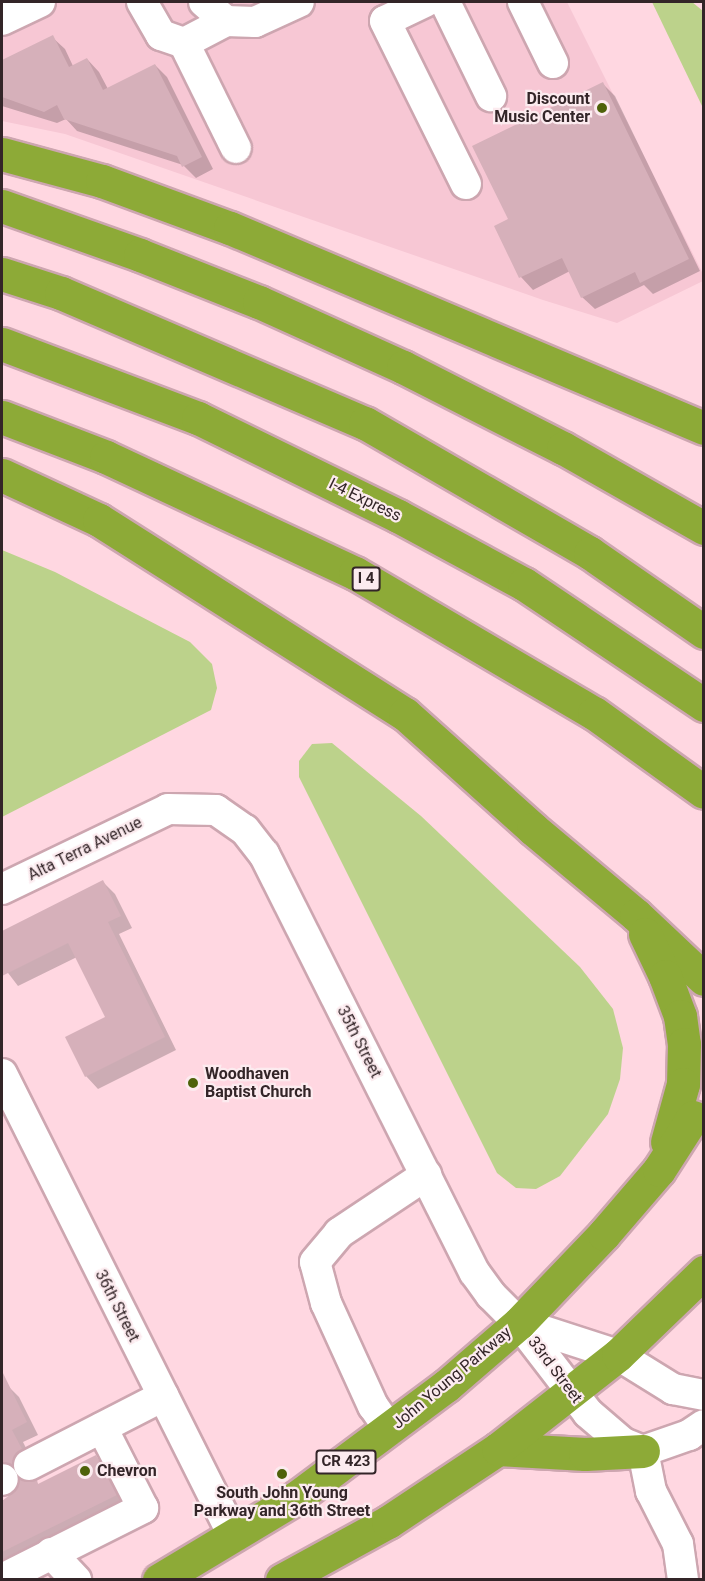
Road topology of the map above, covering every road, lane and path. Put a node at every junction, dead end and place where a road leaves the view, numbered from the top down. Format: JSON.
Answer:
{"nodes":[{"id":1,"x":40,"y":2,"type":"edge"},
{"id":2,"x":142,"y":2,"type":"edge"},
{"id":3,"x":204,"y":2,"type":"edge"},
{"id":4,"x":300,"y":2,"type":"edge"},
{"id":5,"x":425,"y":2,"type":"edge"},
{"id":6,"x":445,"y":2,"type":"edge"},
{"id":7,"x":523,"y":2,"type":"edge"},
{"id":8,"x":380,"y":11,"type":"edge"},
{"id":9,"x":2,"y":20,"type":"edge"},
{"id":10,"x":226,"y":21,"type":"junction"},
{"id":11,"x":184,"y":43,"type":"junction"},
{"id":12,"x":553,"y":63,"type":"dead end"},
{"id":13,"x":491,"y":96,"type":"dead end"},
{"id":14,"x":237,"y":148,"type":"dead end"},
{"id":15,"x":2,"y":154,"type":"edge"},
{"id":16,"x":466,"y":184,"type":"dead end"},
{"id":17,"x":2,"y":206,"type":"edge"},
{"id":18,"x":2,"y":274,"type":"edge"},
{"id":19,"x":2,"y":344,"type":"edge"},
{"id":20,"x":2,"y":417,"type":"edge"},
{"id":21,"x":704,"y":428,"type":"edge"},
{"id":22,"x":2,"y":475,"type":"edge"},
{"id":23,"x":702,"y":528,"type":"edge"},
{"id":24,"x":704,"y":632,"type":"edge"},
{"id":25,"x":704,"y":705,"type":"edge"},
{"id":26,"x":704,"y":792,"type":"edge"},
{"id":27,"x":168,"y":808,"type":"joint"},
{"id":28,"x":2,"y":889,"type":"edge"},
{"id":29,"x":636,"y":915,"type":"junction"},
{"id":30,"x":704,"y":979,"type":"edge"},
{"id":31,"x":2,"y":1074,"type":"edge"},
{"id":32,"x":693,"y":1117,"type":"dead end"},
{"id":33,"x":659,"y":1170,"type":"junction"},
{"id":34,"x":426,"y":1176,"type":"junction"},
{"id":35,"x":704,"y":1272,"type":"edge"},
{"id":36,"x":519,"y":1323,"type":"junction"},
{"id":37,"x":618,"y":1355,"type":"junction"},
{"id":38,"x":571,"y":1392,"type":"junction"},
{"id":39,"x":704,"y":1395,"type":"edge"},
{"id":40,"x":163,"y":1396,"type":"junction"},
{"id":41,"x":704,"y":1425,"type":"edge"},
{"id":42,"x":102,"y":1428,"type":"junction"},
{"id":43,"x":390,"y":1430,"type":"junction"},
{"id":44,"x":498,"y":1449,"type":"junction"},
{"id":45,"x":643,"y":1451,"type":"junction"},
{"id":46,"x":29,"y":1465,"type":"dead end"},
{"id":47,"x":234,"y":1537,"type":"junction"},
{"id":48,"x":51,"y":1552,"type":"junction"},
{"id":49,"x":690,"y":1576,"type":"edge"},
{"id":50,"x":2,"y":1579,"type":"edge"},
{"id":51,"x":76,"y":1580,"type":"edge"},
{"id":52,"x":159,"y":1580,"type":"edge"},
{"id":53,"x":282,"y":1580,"type":"edge"}],
"edges":[{"from":1,"to":9,"type":"street"},
{"from":2,"to":11,"type":"street"},
{"from":3,"to":10,"type":"street"},
{"from":4,"to":10,"type":"street"},
{"from":5,"to":8,"type":"street"},
{"from":6,"to":13,"type":"street"},
{"from":7,"to":12,"type":"street"},
{"from":8,"to":16,"type":"street"},
{"from":10,"to":11,"type":"street"},
{"from":11,"to":14,"type":"street"},
{"from":15,"to":21,"type":"highway"},
{"from":17,"to":23,"type":"highway"},
{"from":18,"to":24,"type":"highway"},
{"from":19,"to":25,"type":"highway","name":"I-4 Express"},
{"from":20,"to":26,"type":"highway","number":"I 4"},
{"from":22,"to":29,"type":"highway"},
{"from":27,"to":28,"type":"street","name":"Alta Terra Avenue"},
{"from":27,"to":34,"type":"street","name":"35th Street"},
{"from":29,"to":30,"type":"highway"},
{"from":29,"to":33,"type":"highway"},
{"from":31,"to":40,"type":"street","name":"36th Street"},
{"from":32,"to":33,"type":"highway","name":"John Young Parkway","number":"CR 423"},
{"from":33,"to":36,"type":"highway","name":"John Young Parkway","number":"CR 423"},
{"from":34,"to":36,"type":"street","name":"35th Street"},
{"from":34,"to":43,"type":"street"},
{"from":35,"to":37,"type":"highway"},
{"from":36,"to":37,"type":"street","name":"33rd Street"},
{"from":36,"to":38,"type":"street","name":"33rd Street"},
{"from":36,"to":43,"type":"highway","name":"John Young Parkway","number":"CR 423"},
{"from":37,"to":38,"type":"highway"},
{"from":37,"to":39,"type":"street","name":"33rd Street"},
{"from":38,"to":44,"type":"highway"},
{"from":38,"to":45,"type":"street","name":"33rd Street"},
{"from":40,"to":42,"type":"street"},
{"from":40,"to":47,"type":"street","name":"36th Street"},
{"from":41,"to":45,"type":"street"},
{"from":42,"to":46,"type":"street"},
{"from":42,"to":48,"type":"street"},
{"from":43,"to":47,"type":"highway","name":"John Young Parkway","number":"CR 423"},
{"from":44,"to":45,"type":"highway"},
{"from":44,"to":53,"type":"highway"},
{"from":45,"to":49,"type":"street"},
{"from":47,"to":52,"type":"highway","name":"John Young Parkway","number":"CR 423"},
{"from":48,"to":50,"type":"street"},
{"from":48,"to":51,"type":"street"}]}
